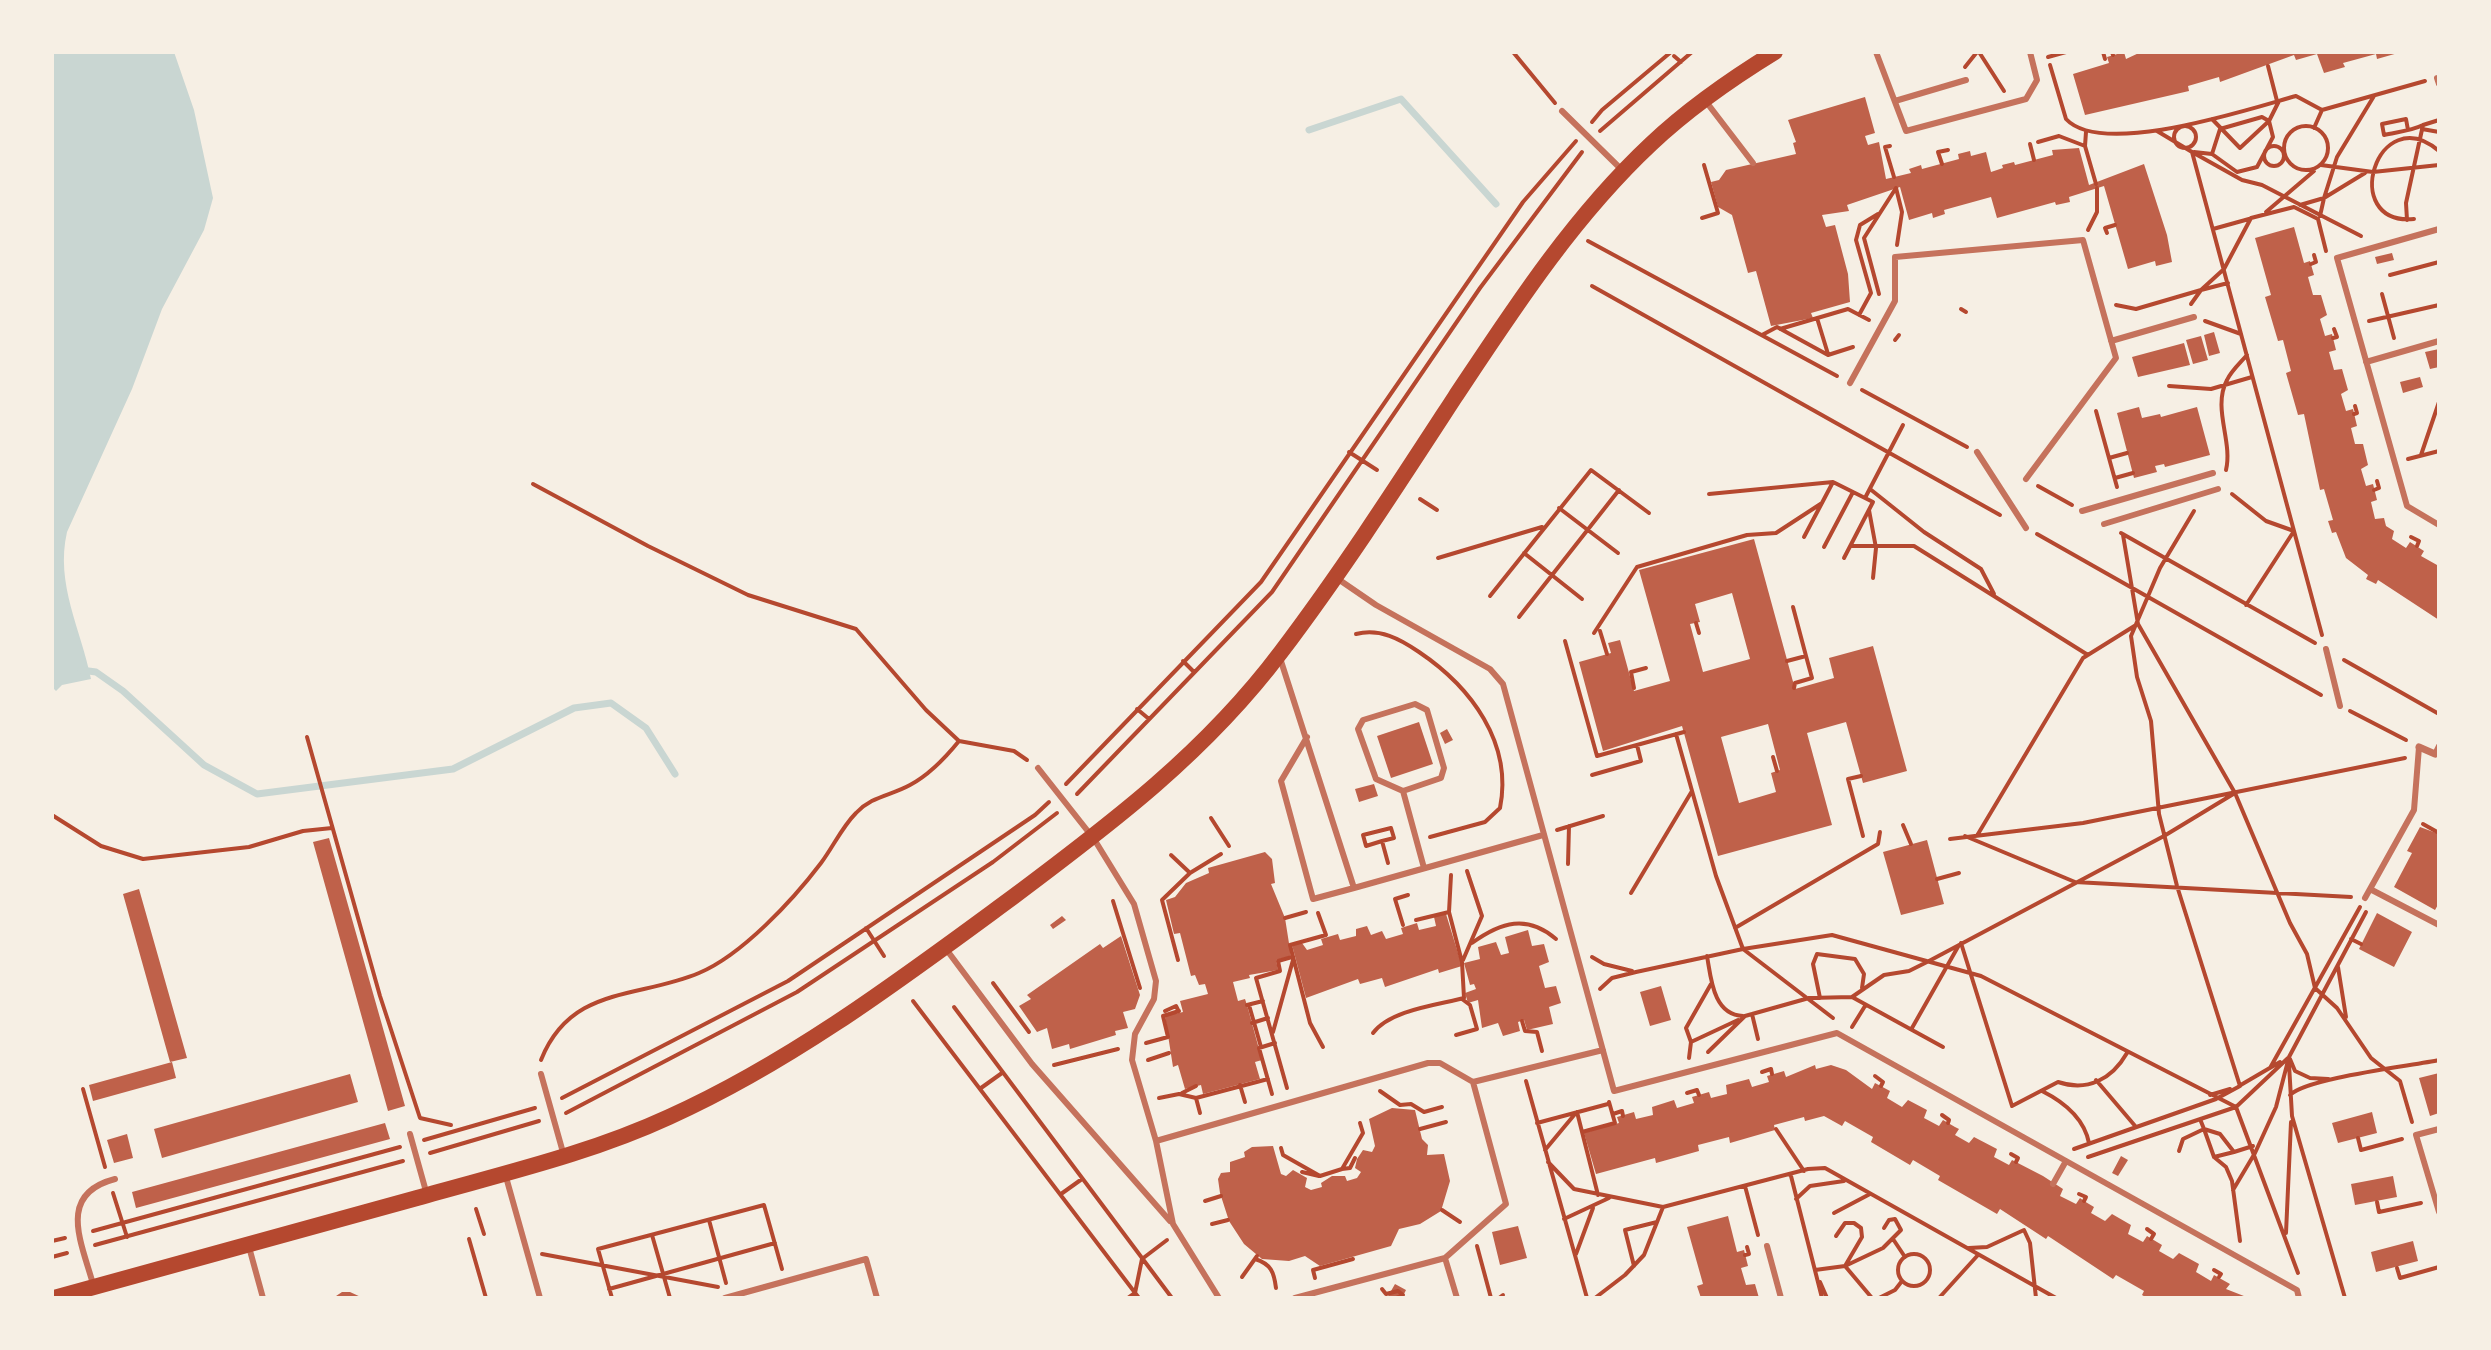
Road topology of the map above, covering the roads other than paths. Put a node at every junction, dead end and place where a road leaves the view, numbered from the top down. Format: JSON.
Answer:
{"nodes":[{"id":1,"x":1775,"y":52,"type":"edge"},
{"id":2,"x":1876,"y":52,"type":"edge"},
{"id":3,"x":2030,"y":52,"type":"edge"},
{"id":4,"x":1966,"y":80,"type":"dead end"},
{"id":5,"x":1704,"y":99,"type":"junction"},
{"id":6,"x":1895,"y":101,"type":"junction"},
{"id":7,"x":1562,"y":111,"type":"road end"},
{"id":8,"x":1753,"y":163,"type":"dead end"},
{"id":9,"x":1624,"y":173,"type":"junction"},
{"id":10,"x":2439,"y":229,"type":"edge"},
{"id":11,"x":2194,"y":317,"type":"road end"},
{"id":12,"x":2111,"y":341,"type":"junction"},
{"id":13,"x":2439,"y":341,"type":"edge"},
{"id":14,"x":2366,"y":362,"type":"junction"},
{"id":15,"x":1850,"y":383,"type":"road end"},
{"id":16,"x":1977,"y":452,"type":"dead end"},
{"id":17,"x":2213,"y":473,"type":"dead end"},
{"id":18,"x":2026,"y":479,"type":"road end"},
{"id":19,"x":2218,"y":489,"type":"dead end"},
{"id":20,"x":2082,"y":511,"type":"road end"},
{"id":21,"x":2104,"y":524,"type":"road end"},
{"id":22,"x":2439,"y":525,"type":"edge"},
{"id":23,"x":2026,"y":528,"type":"road end"},
{"id":24,"x":1335,"y":577,"type":"junction"},
{"id":25,"x":2326,"y":649,"type":"road end"},
{"id":26,"x":1279,"y":655,"type":"junction"},
{"id":27,"x":2340,"y":706,"type":"road end"},
{"id":28,"x":1307,"y":737,"type":"junction"},
{"id":29,"x":2437,"y":750,"type":"edge"},
{"id":30,"x":2418,"y":752,"type":"joint"},
{"id":31,"x":1038,"y":768,"type":"road end"},
{"id":32,"x":1403,"y":791,"type":"junction"},
{"id":33,"x":1543,"y":835,"type":"junction"},
{"id":34,"x":1094,"y":839,"type":"junction"},
{"id":35,"x":1424,"y":868,"type":"junction"},
{"id":36,"x":1354,"y":888,"type":"junction"},
{"id":37,"x":2370,"y":889,"type":"junction"},
{"id":38,"x":2364,"y":900,"type":"road end"},
{"id":39,"x":2439,"y":925,"type":"edge"},
{"id":40,"x":945,"y":947,"type":"junction"},
{"id":41,"x":1603,"y":1050,"type":"junction"},
{"id":42,"x":541,"y":1074,"type":"road end"},
{"id":43,"x":1473,"y":1082,"type":"junction"},
{"id":44,"x":2439,"y":1129,"type":"edge"},
{"id":45,"x":410,"y":1134,"type":"dead end"},
{"id":46,"x":1156,"y":1141,"type":"junction"},
{"id":47,"x":564,"y":1156,"type":"junction"},
{"id":48,"x":2066,"y":1161,"type":"junction"},
{"id":49,"x":505,"y":1173,"type":"junction"},
{"id":50,"x":115,"y":1179,"type":"dead end"},
{"id":51,"x":2053,"y":1184,"type":"dead end"},
{"id":52,"x":427,"y":1195,"type":"junction"},
{"id":53,"x":2439,"y":1212,"type":"edge"},
{"id":54,"x":1173,"y":1224,"type":"junction"},
{"id":55,"x":248,"y":1244,"type":"junction"},
{"id":56,"x":1767,"y":1246,"type":"dead end"},
{"id":57,"x":1445,"y":1258,"type":"junction"},
{"id":58,"x":94,"y":1287,"type":"junction"},
{"id":59,"x":2298,"y":1294,"type":"edge"},
{"id":60,"x":54,"y":1298,"type":"edge"},
{"id":61,"x":263,"y":1298,"type":"edge"},
{"id":62,"x":540,"y":1298,"type":"edge"},
{"id":63,"x":725,"y":1298,"type":"edge"},
{"id":64,"x":877,"y":1298,"type":"edge"},
{"id":65,"x":1219,"y":1298,"type":"edge"},
{"id":66,"x":1295,"y":1298,"type":"edge"},
{"id":67,"x":1457,"y":1298,"type":"edge"},
{"id":68,"x":1781,"y":1298,"type":"edge"}],
"edges":[{"from":1,"to":5,"type":"main road"},
{"from":2,"to":6,"type":"lane"},
{"from":3,"to":6,"type":"lane"},
{"from":4,"to":6,"type":"lane"},
{"from":5,"to":8,"type":"lane"},
{"from":5,"to":9,"type":"main road"},
{"from":7,"to":9,"type":"lane"},
{"from":9,"to":24,"type":"main road"},
{"from":10,"to":14,"type":"lane"},
{"from":11,"to":12,"type":"lane"},
{"from":12,"to":15,"type":"lane"},
{"from":12,"to":18,"type":"lane"},
{"from":13,"to":14,"type":"lane"},
{"from":14,"to":22,"type":"lane"},
{"from":16,"to":23,"type":"lane"},
{"from":17,"to":20,"type":"lane"},
{"from":19,"to":21,"type":"lane"},
{"from":24,"to":26,"type":"main road"},
{"from":24,"to":33,"type":"lane"},
{"from":25,"to":27,"type":"lane"},
{"from":26,"to":28,"type":"lane"},
{"from":26,"to":34,"type":"main road"},
{"from":28,"to":36,"type":"lane"},
{"from":28,"to":36,"type":"lane"},
{"from":29,"to":30,"type":"street"},
{"from":30,"to":37,"type":"lane"},
{"from":31,"to":34,"type":"lane"},
{"from":32,"to":32,"type":"lane"},
{"from":32,"to":35,"type":"lane"},
{"from":33,"to":35,"type":"lane"},
{"from":33,"to":41,"type":"lane"},
{"from":34,"to":40,"type":"main road"},
{"from":34,"to":46,"type":"lane"},
{"from":35,"to":36,"type":"lane"},
{"from":37,"to":38,"type":"lane"},
{"from":37,"to":39,"type":"lane"},
{"from":40,"to":47,"type":"main road"},
{"from":40,"to":54,"type":"lane"},
{"from":41,"to":43,"type":"lane"},
{"from":41,"to":48,"type":"lane"},
{"from":42,"to":47,"type":"lane"},
{"from":43,"to":46,"type":"lane"},
{"from":43,"to":57,"type":"lane"},
{"from":44,"to":53,"type":"lane"},
{"from":45,"to":52,"type":"lane"},
{"from":46,"to":54,"type":"lane"},
{"from":47,"to":49,"type":"main road"},
{"from":48,"to":51,"type":"lane"},
{"from":48,"to":59,"type":"lane"},
{"from":49,"to":52,"type":"main road"},
{"from":49,"to":62,"type":"lane"},
{"from":50,"to":58,"type":"lane"},
{"from":52,"to":55,"type":"main road"},
{"from":54,"to":65,"type":"lane"},
{"from":55,"to":58,"type":"main road"},
{"from":55,"to":61,"type":"lane"},
{"from":56,"to":68,"type":"lane"},
{"from":57,"to":66,"type":"lane"},
{"from":57,"to":67,"type":"lane"},
{"from":58,"to":60,"type":"main road"},
{"from":63,"to":64,"type":"lane"}]}
